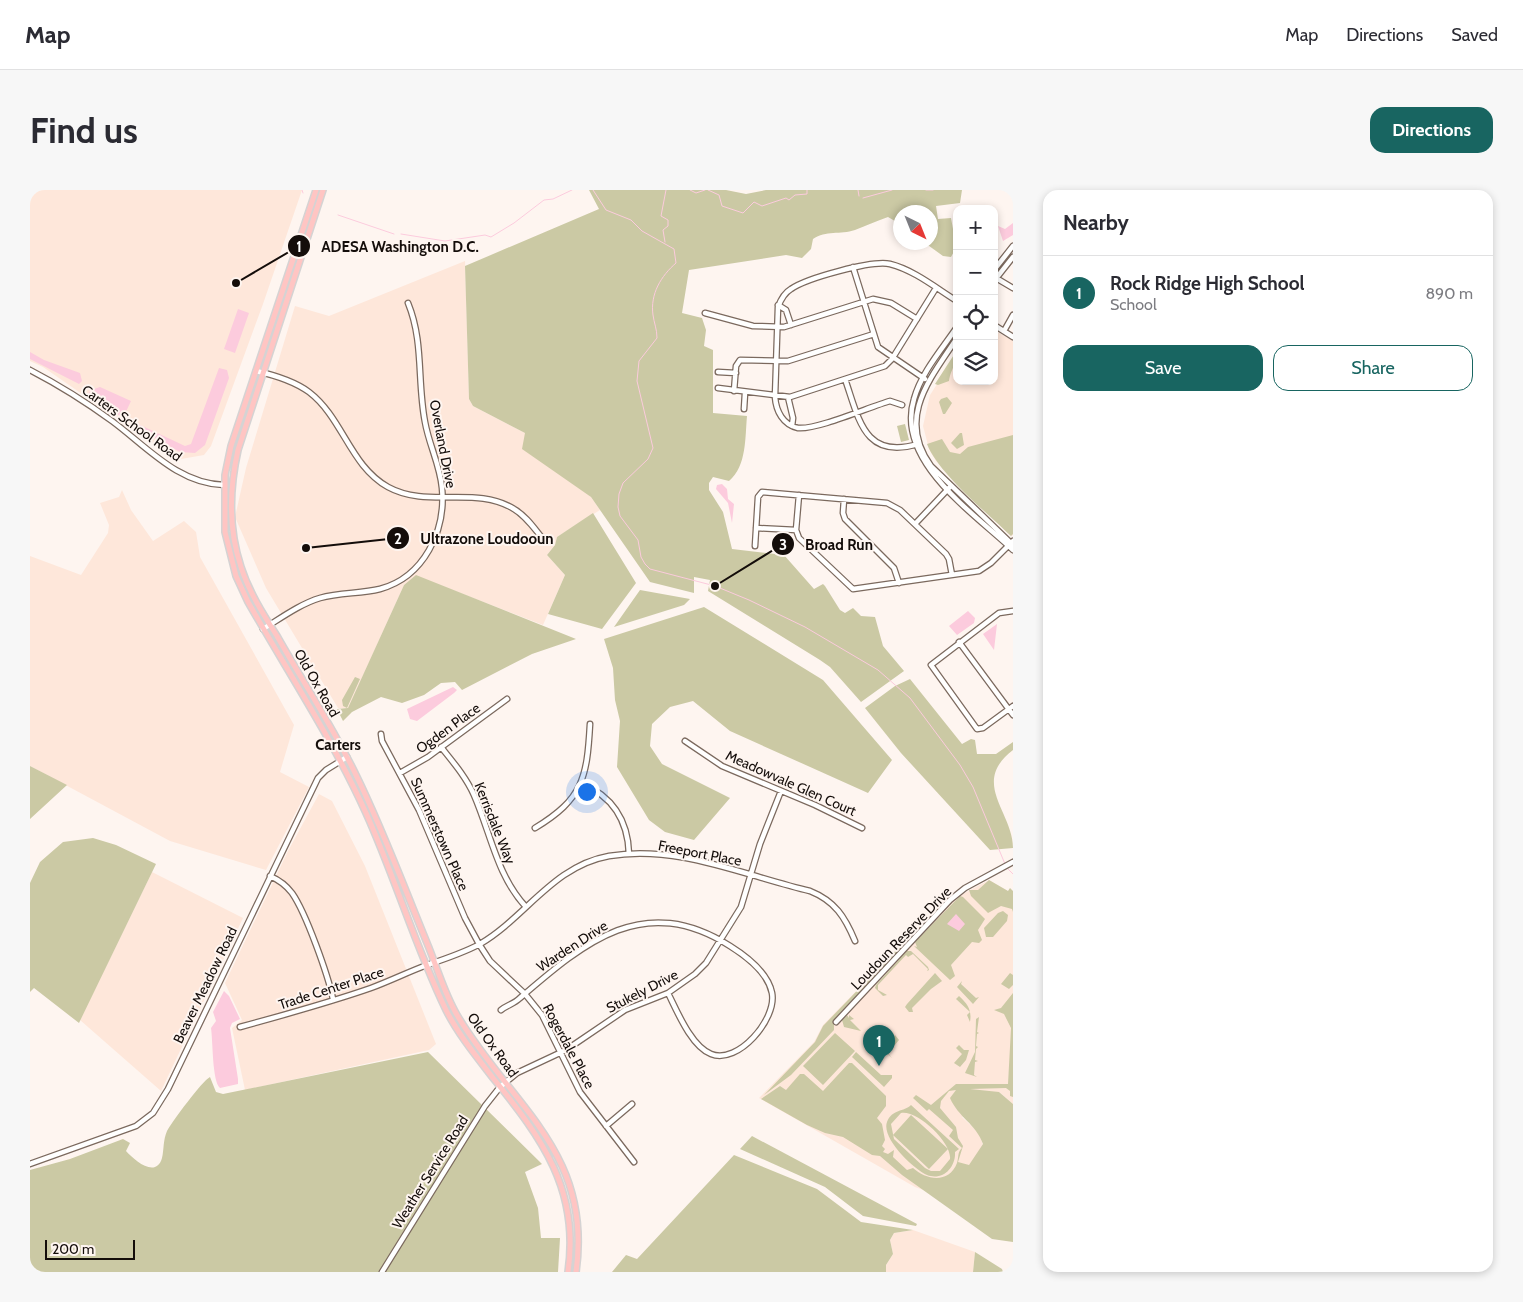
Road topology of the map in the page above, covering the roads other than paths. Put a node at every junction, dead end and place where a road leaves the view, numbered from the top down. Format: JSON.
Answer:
{"nodes":[{"id":1,"x":316,"y":190,"type":"edge"},
{"id":2,"x":323,"y":190,"type":"edge"},
{"id":3,"x":1013,"y":246,"type":"edge"},
{"id":4,"x":1013,"y":257,"type":"edge"},
{"id":5,"x":998,"y":265,"type":"edge"},
{"id":6,"x":853,"y":267,"type":"junction"},
{"id":7,"x":998,"y":275,"type":"edge"},
{"id":8,"x":998,"y":280,"type":"edge"},
{"id":9,"x":936,"y":288,"type":"junction"},
{"id":10,"x":1013,"y":288,"type":"edge"},
{"id":11,"x":953,"y":299,"type":"edge"},
{"id":12,"x":864,"y":301,"type":"junction"},
{"id":13,"x":408,"y":303,"type":"dead end"},
{"id":14,"x":778,"y":305,"type":"junction"},
{"id":15,"x":705,"y":313,"type":"dead end"},
{"id":16,"x":1013,"y":316,"type":"edge"},
{"id":17,"x":917,"y":319,"type":"junction"},
{"id":18,"x":790,"y":325,"type":"junction"},
{"id":19,"x":777,"y":327,"type":"junction"},
{"id":20,"x":998,"y":327,"type":"edge"},
{"id":21,"x":1004,"y":331,"type":"junction"},
{"id":22,"x":953,"y":333,"type":"edge"},
{"id":23,"x":874,"y":334,"type":"junction"},
{"id":24,"x":1013,"y":337,"type":"edge"},
{"id":25,"x":956,"y":340,"type":"edge"},
{"id":26,"x":892,"y":358,"type":"junction"},
{"id":27,"x":776,"y":361,"type":"junction"},
{"id":28,"x":30,"y":370,"type":"edge"},
{"id":29,"x":256,"y":371,"type":"junction"},
{"id":30,"x":718,"y":372,"type":"dead end"},
{"id":31,"x":264,"y":373,"type":"junction"},
{"id":32,"x":736,"y":373,"type":"junction"},
{"id":33,"x":923,"y":378,"type":"junction"},
{"id":34,"x":845,"y":379,"type":"junction"},
{"id":35,"x":928,"y":382,"type":"junction"},
{"id":36,"x":718,"y":388,"type":"dead end"},
{"id":37,"x":734,"y":391,"type":"junction"},
{"id":38,"x":745,"y":393,"type":"junction"},
{"id":39,"x":775,"y":397,"type":"junction"},
{"id":40,"x":788,"y":397,"type":"junction"},
{"id":41,"x":902,"y":405,"type":"dead end"},
{"id":42,"x":744,"y":409,"type":"dead end"},
{"id":43,"x":856,"y":412,"type":"junction"},
{"id":44,"x":792,"y":426,"type":"junction"},
{"id":45,"x":918,"y":444,"type":"junction"},
{"id":46,"x":224,"y":484,"type":"junction"},
{"id":47,"x":950,"y":487,"type":"junction"},
{"id":48,"x":799,"y":495,"type":"junction"},
{"id":49,"x":442,"y":498,"type":"junction"},
{"id":50,"x":844,"y":499,"type":"junction"},
{"id":51,"x":915,"y":524,"type":"junction"},
{"id":52,"x":756,"y":528,"type":"junction"},
{"id":53,"x":796,"y":530,"type":"junction"},
{"id":54,"x":543,"y":539,"type":"dead end"},
{"id":55,"x":1011,"y":544,"type":"edge"},
{"id":56,"x":754,"y":546,"type":"dead end"},
{"id":57,"x":1013,"y":550,"type":"edge"},
{"id":58,"x":952,"y":575,"type":"junction"},
{"id":59,"x":899,"y":583,"type":"junction"},
{"id":60,"x":1013,"y":611,"type":"edge"},
{"id":61,"x":270,"y":625,"type":"junction"},
{"id":62,"x":263,"y":629,"type":"junction"},
{"id":63,"x":959,"y":642,"type":"junction"},
{"id":64,"x":507,"y":699,"type":"dead end"},
{"id":65,"x":1011,"y":708,"type":"edge"},
{"id":66,"x":1013,"y":715,"type":"edge"},
{"id":67,"x":590,"y":724,"type":"dead end"},
{"id":68,"x":380,"y":734,"type":"dead end"},
{"id":69,"x":686,"y":741,"type":"dead end"},
{"id":70,"x":441,"y":747,"type":"junction"},
{"id":71,"x":347,"y":757,"type":"junction"},
{"id":72,"x":341,"y":761,"type":"junction"},
{"id":73,"x":400,"y":773,"type":"junction"},
{"id":74,"x":581,"y":783,"type":"junction"},
{"id":75,"x":781,"y":791,"type":"junction"},
{"id":76,"x":535,"y":828,"type":"dead end"},
{"id":77,"x":862,"y":828,"type":"dead end"},
{"id":78,"x":628,"y":854,"type":"junction"},
{"id":79,"x":1013,"y":862,"type":"edge"},
{"id":80,"x":751,"y":875,"type":"junction"},
{"id":81,"x":270,"y":876,"type":"junction"},
{"id":82,"x":526,"y":908,"type":"junction"},
{"id":83,"x":721,"y":940,"type":"junction"},
{"id":84,"x":855,"y":941,"type":"dead end"},
{"id":85,"x":479,"y":944,"type":"junction"},
{"id":86,"x":435,"y":963,"type":"junction"},
{"id":87,"x":427,"y":965,"type":"junction"},
{"id":88,"x":668,"y":993,"type":"junction"},
{"id":89,"x":525,"y":994,"type":"junction"},
{"id":90,"x":333,"y":999,"type":"junction"},
{"id":91,"x":501,"y":1010,"type":"dead end"},
{"id":92,"x":836,"y":1022,"type":"dead end"},
{"id":93,"x":240,"y":1027,"type":"dead end"},
{"id":94,"x":560,"y":1052,"type":"junction"},
{"id":95,"x":506,"y":1082,"type":"junction"},
{"id":96,"x":500,"y":1086,"type":"junction"},
{"id":97,"x":632,"y":1104,"type":"dead end"},
{"id":98,"x":606,"y":1126,"type":"junction"},
{"id":99,"x":634,"y":1162,"type":"dead end"},
{"id":100,"x":30,"y":1164,"type":"edge"},
{"id":101,"x":382,"y":1272,"type":"edge"},
{"id":102,"x":568,"y":1272,"type":"edge"},
{"id":103,"x":576,"y":1272,"type":"edge"}],
"edges":[{"from":1,"to":29,"type":"main road","name":"Old Ox Road"},
{"from":2,"to":31,"type":"main road","name":"Old Ox Road"},
{"from":3,"to":5,"type":"street"},
{"from":4,"to":7,"type":"street"},
{"from":6,"to":9,"type":"street"},
{"from":6,"to":12,"type":"street"},
{"from":6,"to":14,"type":"street"},
{"from":8,"to":10,"type":"street"},
{"from":9,"to":11,"type":"street"},
{"from":9,"to":17,"type":"street"},
{"from":12,"to":17,"type":"street"},
{"from":12,"to":18,"type":"street"},
{"from":12,"to":23,"type":"street"},
{"from":13,"to":49,"type":"street","name":"Overland Drive"},
{"from":14,"to":18,"type":"street"},
{"from":14,"to":19,"type":"street"},
{"from":15,"to":19,"type":"street"},
{"from":16,"to":21,"type":"street"},
{"from":17,"to":26,"type":"street"},
{"from":18,"to":19,"type":"street"},
{"from":19,"to":27,"type":"street"},
{"from":20,"to":21,"type":"street"},
{"from":21,"to":24,"type":"street"},
{"from":22,"to":33,"type":"street"},
{"from":23,"to":26,"type":"street"},
{"from":23,"to":27,"type":"street"},
{"from":25,"to":35,"type":"street"},
{"from":26,"to":33,"type":"street"},
{"from":26,"to":34,"type":"street"},
{"from":27,"to":32,"type":"street"},
{"from":27,"to":39,"type":"street"},
{"from":28,"to":46,"type":"street","name":"Carters School Road"},
{"from":29,"to":31,"type":"street"},
{"from":29,"to":46,"type":"main road","name":"Old Ox Road"},
{"from":30,"to":32,"type":"street"},
{"from":31,"to":49,"type":"street"},
{"from":31,"to":61,"type":"main road","name":"Old Ox Road"},
{"from":32,"to":37,"type":"street"},
{"from":33,"to":35,"type":"street"},
{"from":33,"to":45,"type":"street"},
{"from":34,"to":40,"type":"street"},
{"from":34,"to":43,"type":"street"},
{"from":35,"to":45,"type":"street"},
{"from":36,"to":37,"type":"street"},
{"from":37,"to":38,"type":"street"},
{"from":38,"to":39,"type":"street"},
{"from":38,"to":42,"type":"street"},
{"from":39,"to":40,"type":"street"},
{"from":39,"to":44,"type":"street"},
{"from":40,"to":44,"type":"street"},
{"from":41,"to":43,"type":"street"},
{"from":43,"to":44,"type":"street"},
{"from":43,"to":45,"type":"street"},
{"from":45,"to":47,"type":"street"},
{"from":46,"to":62,"type":"main road","name":"Old Ox Road"},
{"from":47,"to":51,"type":"street"},
{"from":47,"to":55,"type":"street"},
{"from":48,"to":50,"type":"street"},
{"from":48,"to":52,"type":"street"},
{"from":48,"to":53,"type":"street"},
{"from":49,"to":54,"type":"street"},
{"from":49,"to":61,"type":"street","name":"Overland Drive"},
{"from":50,"to":51,"type":"street"},
{"from":50,"to":59,"type":"street"},
{"from":51,"to":58,"type":"street"},
{"from":52,"to":53,"type":"street"},
{"from":52,"to":56,"type":"street"},
{"from":53,"to":59,"type":"street"},
{"from":55,"to":57,"type":"street"},
{"from":55,"to":58,"type":"street"},
{"from":58,"to":59,"type":"street"},
{"from":60,"to":63,"type":"street"},
{"from":61,"to":62,"type":"street","name":"Overland Drive"},
{"from":61,"to":71,"type":"main road","name":"Old Ox Road"},
{"from":62,"to":72,"type":"main road","name":"Old Ox Road"},
{"from":63,"to":65,"type":"street"},
{"from":63,"to":65,"type":"street"},
{"from":64,"to":70,"type":"street","name":"Ogden Place"},
{"from":65,"to":66,"type":"street"},
{"from":67,"to":74,"type":"street"},
{"from":68,"to":73,"type":"street","name":"Summerstown Place"},
{"from":69,"to":75,"type":"street","name":"Meadowvale Glen Court"},
{"from":70,"to":73,"type":"street","name":"Ogden Place"},
{"from":70,"to":82,"type":"street","name":"Kerrisdale Way"},
{"from":71,"to":72,"type":"street","name":"Beaver Meadow Road"},
{"from":71,"to":86,"type":"main road","name":"Old Ox Road"},
{"from":72,"to":81,"type":"street","name":"Beaver Meadow Road"},
{"from":72,"to":87,"type":"main road","name":"Old Ox Road"},
{"from":73,"to":85,"type":"street","name":"Summerstown Place"},
{"from":74,"to":76,"type":"street"},
{"from":74,"to":78,"type":"street"},
{"from":75,"to":77,"type":"street","name":"Meadowvale Glen Court"},
{"from":75,"to":80,"type":"street","name":"Stukely Drive"},
{"from":78,"to":80,"type":"street","name":"Freeport Place"},
{"from":78,"to":82,"type":"street","name":"Freeport Place"},
{"from":79,"to":92,"type":"street","name":"Loudoun Reserve Drive"},
{"from":80,"to":83,"type":"street","name":"Stukely Drive"},
{"from":80,"to":84,"type":"street","name":"Freeport Place"},
{"from":81,"to":90,"type":"street"},
{"from":81,"to":100,"type":"street","name":"Beaver Meadow Road"},
{"from":82,"to":85,"type":"street","name":"Freeport Place"},
{"from":83,"to":88,"type":"street","name":"Stukely Drive"},
{"from":83,"to":88,"type":"street"},
{"from":83,"to":89,"type":"street","name":"Warden Drive"},
{"from":85,"to":86,"type":"street","name":"Freeport Place"},
{"from":85,"to":89,"type":"street","name":"Rogerdale Place"},
{"from":86,"to":87,"type":"street","name":"Freeport Place"},
{"from":86,"to":95,"type":"main road","name":"Old Ox Road"},
{"from":87,"to":90,"type":"street","name":"Trade Center Place"},
{"from":87,"to":96,"type":"main road","name":"Old Ox Road"},
{"from":88,"to":94,"type":"street","name":"Stukely Drive"},
{"from":89,"to":91,"type":"street","name":"Warden Drive"},
{"from":89,"to":94,"type":"street","name":"Rogerdale Place"},
{"from":90,"to":93,"type":"street","name":"Trade Center Place"},
{"from":94,"to":95,"type":"street","name":"Stukely Drive"},
{"from":94,"to":98,"type":"street","name":"Rogerdale Place"},
{"from":95,"to":96,"type":"street","name":"Stukely Drive"},
{"from":95,"to":103,"type":"main road","name":"Old Ox Road"},
{"from":96,"to":101,"type":"street","name":"Weather Service Road"},
{"from":96,"to":102,"type":"main road","name":"Old Ox Road"},
{"from":97,"to":98,"type":"street"},
{"from":98,"to":99,"type":"street","name":"Rogerdale Place"}]}
